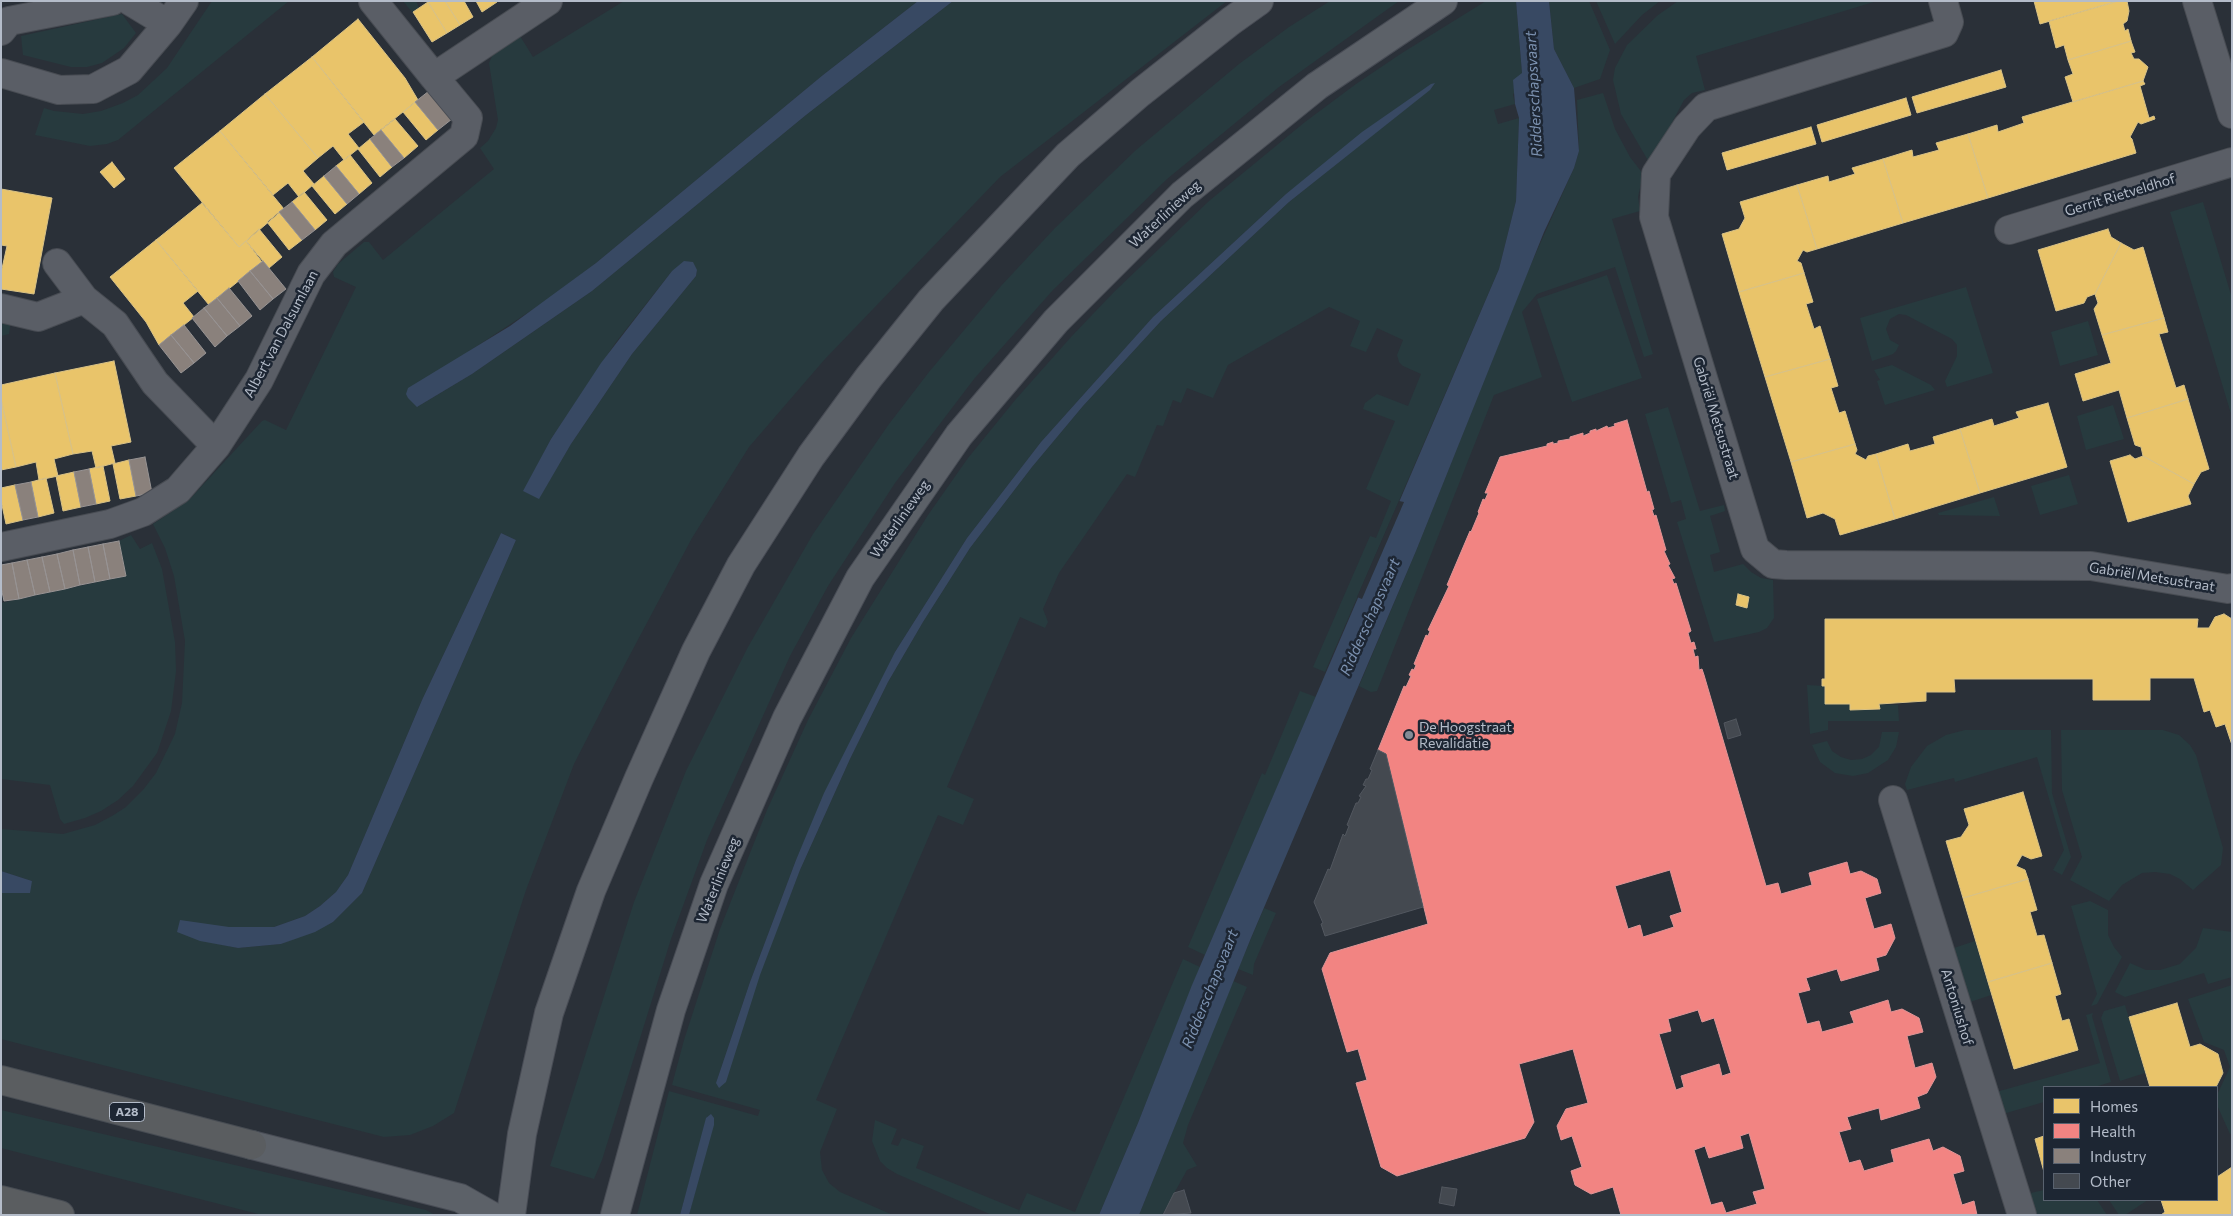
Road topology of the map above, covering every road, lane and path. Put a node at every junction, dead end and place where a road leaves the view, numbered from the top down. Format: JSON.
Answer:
{"nodes":[{"id":1,"x":112,"y":1,"type":"edge"},
{"id":2,"x":130,"y":1,"type":"edge"},
{"id":3,"x":184,"y":1,"type":"edge"},
{"id":4,"x":373,"y":1,"type":"edge"},
{"id":5,"x":548,"y":1,"type":"edge"},
{"id":6,"x":1259,"y":1,"type":"edge"},
{"id":7,"x":1443,"y":1,"type":"edge"},
{"id":8,"x":1943,"y":1,"type":"edge"},
{"id":9,"x":2198,"y":1,"type":"edge"},
{"id":10,"x":168,"y":24,"type":"junction"},
{"id":11,"x":1,"y":31,"type":"edge"},
{"id":12,"x":1,"y":73,"type":"edge"},
{"id":13,"x":434,"y":77,"type":"junction"},
{"id":14,"x":2232,"y":114,"type":"edge"},
{"id":15,"x":2232,"y":162,"type":"edge"},
{"id":16,"x":2009,"y":230,"type":"dead end"},
{"id":17,"x":57,"y":263,"type":"dead end"},
{"id":18,"x":84,"y":299,"type":"junction"},
{"id":19,"x":1,"y":308,"type":"edge"},
{"id":20,"x":216,"y":446,"type":"junction"},
{"id":21,"x":1,"y":547,"type":"edge"},
{"id":22,"x":2232,"y":588,"type":"edge"},
{"id":23,"x":1892,"y":800,"type":"dead end"},
{"id":24,"x":1,"y":1080,"type":"edge"},
{"id":25,"x":252,"y":1145,"type":"joint"},
{"id":26,"x":1,"y":1200,"type":"edge"},
{"id":27,"x":60,"y":1215,"type":"edge"},
{"id":28,"x":490,"y":1215,"type":"edge"},
{"id":29,"x":511,"y":1215,"type":"edge"},
{"id":30,"x":615,"y":1215,"type":"edge"},
{"id":31,"x":2022,"y":1215,"type":"edge"}],
"edges":[{"from":1,"to":11,"type":"street"},
{"from":2,"to":10,"type":"street"},
{"from":3,"to":10,"type":"street"},
{"from":4,"to":13,"type":"street","name":"Albert van Dalsumlaan"},
{"from":5,"to":13,"type":"street"},
{"from":6,"to":29,"type":"main road"},
{"from":7,"to":30,"type":"main road","name":"Waterlinieweg"},
{"from":8,"to":22,"type":"street","name":"Gabriël Metsustraat"},
{"from":9,"to":14,"type":"street"},
{"from":10,"to":12,"type":"street"},
{"from":13,"to":20,"type":"street","name":"Albert van Dalsumlaan"},
{"from":15,"to":16,"type":"street","name":"Gerrit Rietveldhof"},
{"from":17,"to":18,"type":"street"},
{"from":18,"to":19,"type":"street"},
{"from":18,"to":20,"type":"street"},
{"from":20,"to":21,"type":"street","name":"Albert van Dalsumlaan"},
{"from":23,"to":31,"type":"street","name":"Antoniushof"},
{"from":24,"to":25,"type":"highway","number":"A28"},
{"from":25,"to":28,"type":"main road","number":"A28"},
{"from":26,"to":27,"type":"highway"}]}
